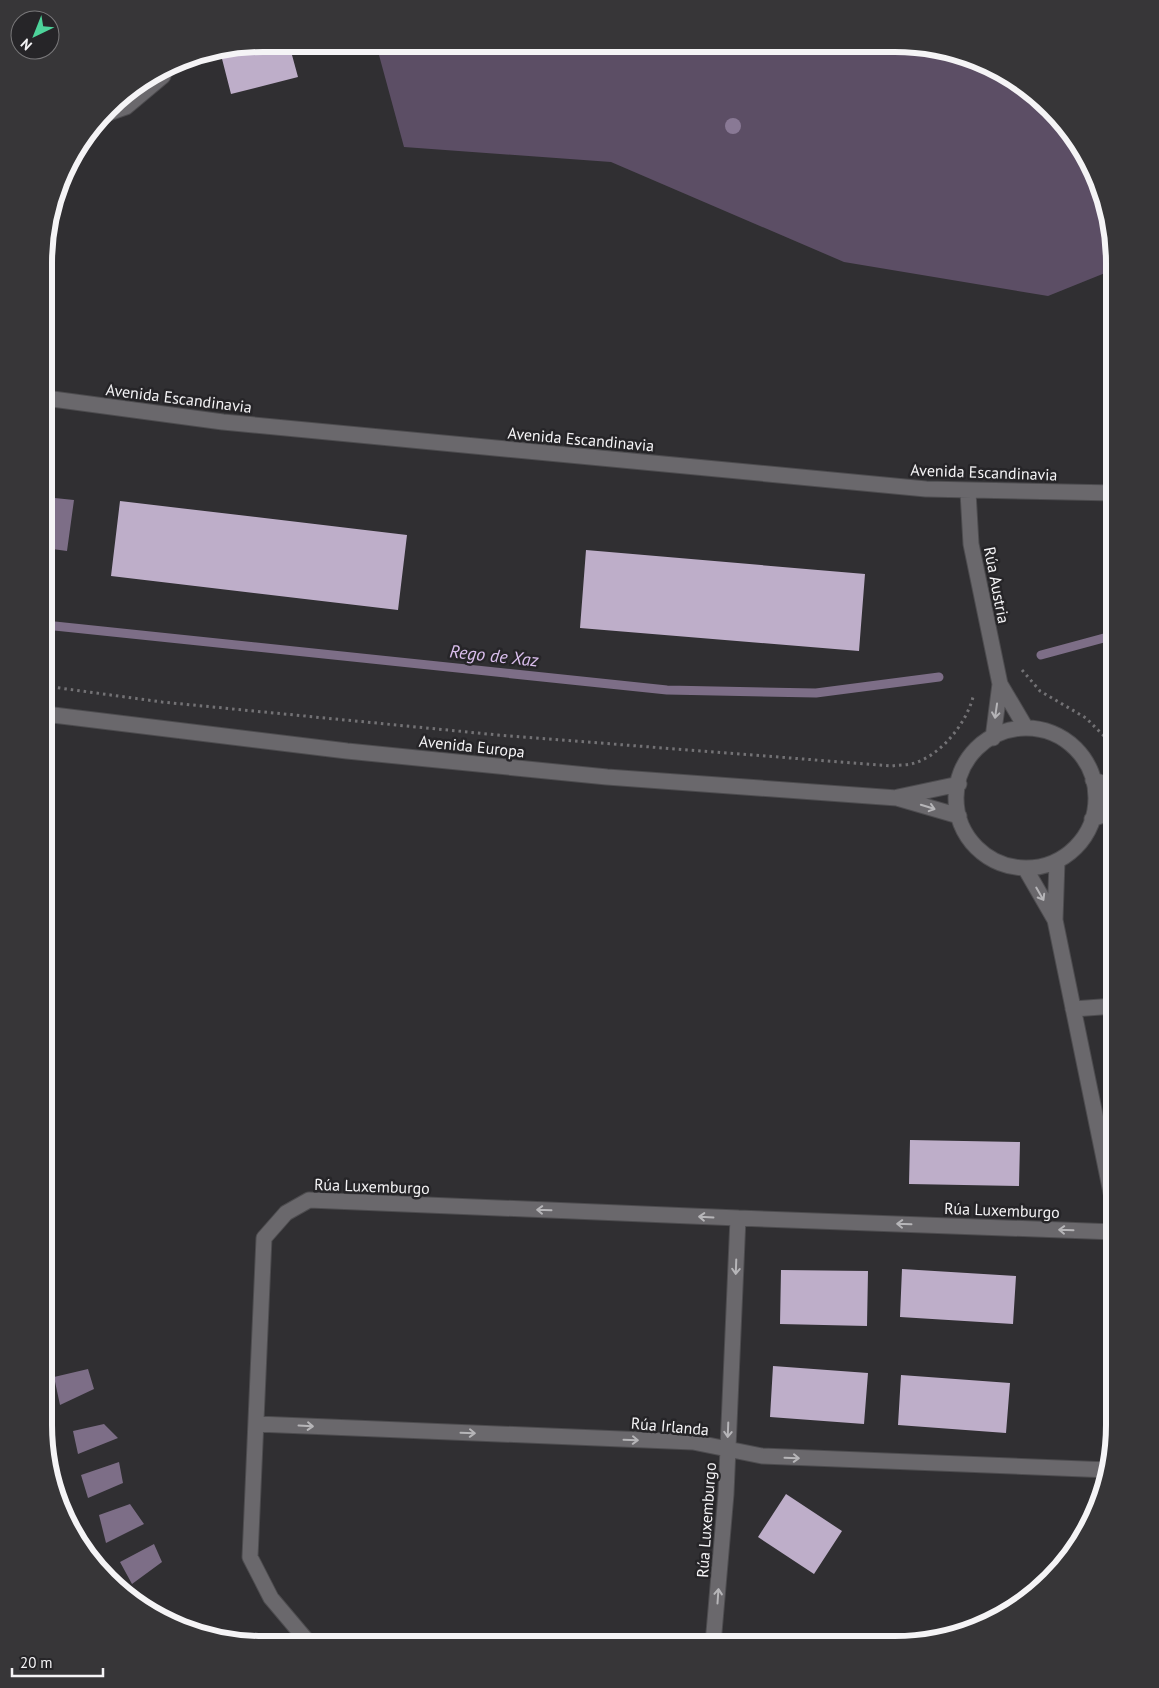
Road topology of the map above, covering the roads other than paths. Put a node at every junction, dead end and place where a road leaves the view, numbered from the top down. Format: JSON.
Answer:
{"nodes":[{"id":1,"x":155,"y":83,"type":"edge"},
{"id":2,"x":119,"y":109,"type":"edge"},
{"id":3,"x":52,"y":399,"type":"edge"},
{"id":4,"x":968,"y":492,"type":"junction"},
{"id":5,"x":1106,"y":493,"type":"edge"},
{"id":6,"x":1000,"y":684,"type":"junction"},
{"id":7,"x":52,"y":715,"type":"edge"},
{"id":8,"x":1026,"y":728,"type":"junction"},
{"id":9,"x":993,"y":738,"type":"junction"},
{"id":10,"x":1093,"y":780,"type":"junction"},
{"id":11,"x":959,"y":784,"type":"junction"},
{"id":12,"x":1106,"y":784,"type":"edge"},
{"id":13,"x":897,"y":798,"type":"junction"},
{"id":14,"x":1106,"y":815,"type":"edge"},
{"id":15,"x":958,"y":816,"type":"junction"},
{"id":16,"x":1092,"y":819,"type":"junction"},
{"id":17,"x":1057,"y":860,"type":"junction"},
{"id":18,"x":1025,"y":868,"type":"junction"},
{"id":19,"x":1055,"y":920,"type":"junction"},
{"id":20,"x":1106,"y":1007,"type":"edge"},
{"id":21,"x":1073,"y":1009,"type":"junction"},
{"id":22,"x":1106,"y":1168,"type":"edge"},
{"id":23,"x":738,"y":1218,"type":"junction"},
{"id":24,"x":1106,"y":1232,"type":"edge"},
{"id":25,"x":257,"y":1424,"type":"junction"},
{"id":26,"x":728,"y":1451,"type":"junction"},
{"id":27,"x":1101,"y":1470,"type":"edge"},
{"id":28,"x":303,"y":1636,"type":"edge"},
{"id":29,"x":714,"y":1636,"type":"edge"}],
"edges":[{"from":1,"to":2,"type":"street"},
{"from":3,"to":4,"type":"street","name":"Avenida Escandinavia"},
{"from":4,"to":5,"type":"street","name":"Avenida Escandinavia"},
{"from":4,"to":6,"type":"street","name":"Rúa Austria"},
{"from":6,"to":8,"type":"street","name":"Rúa Austria"},
{"from":6,"to":9,"type":"street","name":"Rúa Austria","one_way":true},
{"from":7,"to":13,"type":"street","name":"Avenida Europa"},
{"from":8,"to":9,"type":"street"},
{"from":8,"to":10,"type":"street"},
{"from":9,"to":11,"type":"street"},
{"from":10,"to":12,"type":"street"},
{"from":10,"to":16,"type":"street"},
{"from":11,"to":13,"type":"street","name":"Avenida Europa"},
{"from":11,"to":15,"type":"street"},
{"from":13,"to":15,"type":"street","name":"Avenida Europa","one_way":true},
{"from":14,"to":16,"type":"street"},
{"from":15,"to":18,"type":"street"},
{"from":16,"to":17,"type":"street"},
{"from":17,"to":18,"type":"street"},
{"from":17,"to":19,"type":"street"},
{"from":18,"to":19,"type":"street","one_way":true},
{"from":19,"to":21,"type":"street"},
{"from":20,"to":21,"type":"street"},
{"from":21,"to":22,"type":"street"},
{"from":24,"to":23,"type":"street","name":"Rúa Luxemburgo","one_way":true},
{"from":23,"to":25,"type":"street","name":"Rúa Luxemburgo","one_way":true},
{"from":23,"to":26,"type":"street","name":"Rúa Luxemburgo","one_way":true},
{"from":25,"to":26,"type":"street","name":"Rúa Irlanda","one_way":true},
{"from":25,"to":28,"type":"street","name":"Rúa Luxemburgo"},
{"from":26,"to":27,"type":"street","name":"Rúa Irlanda","one_way":true},
{"from":29,"to":26,"type":"street","name":"Rúa Luxemburgo","one_way":true}]}
